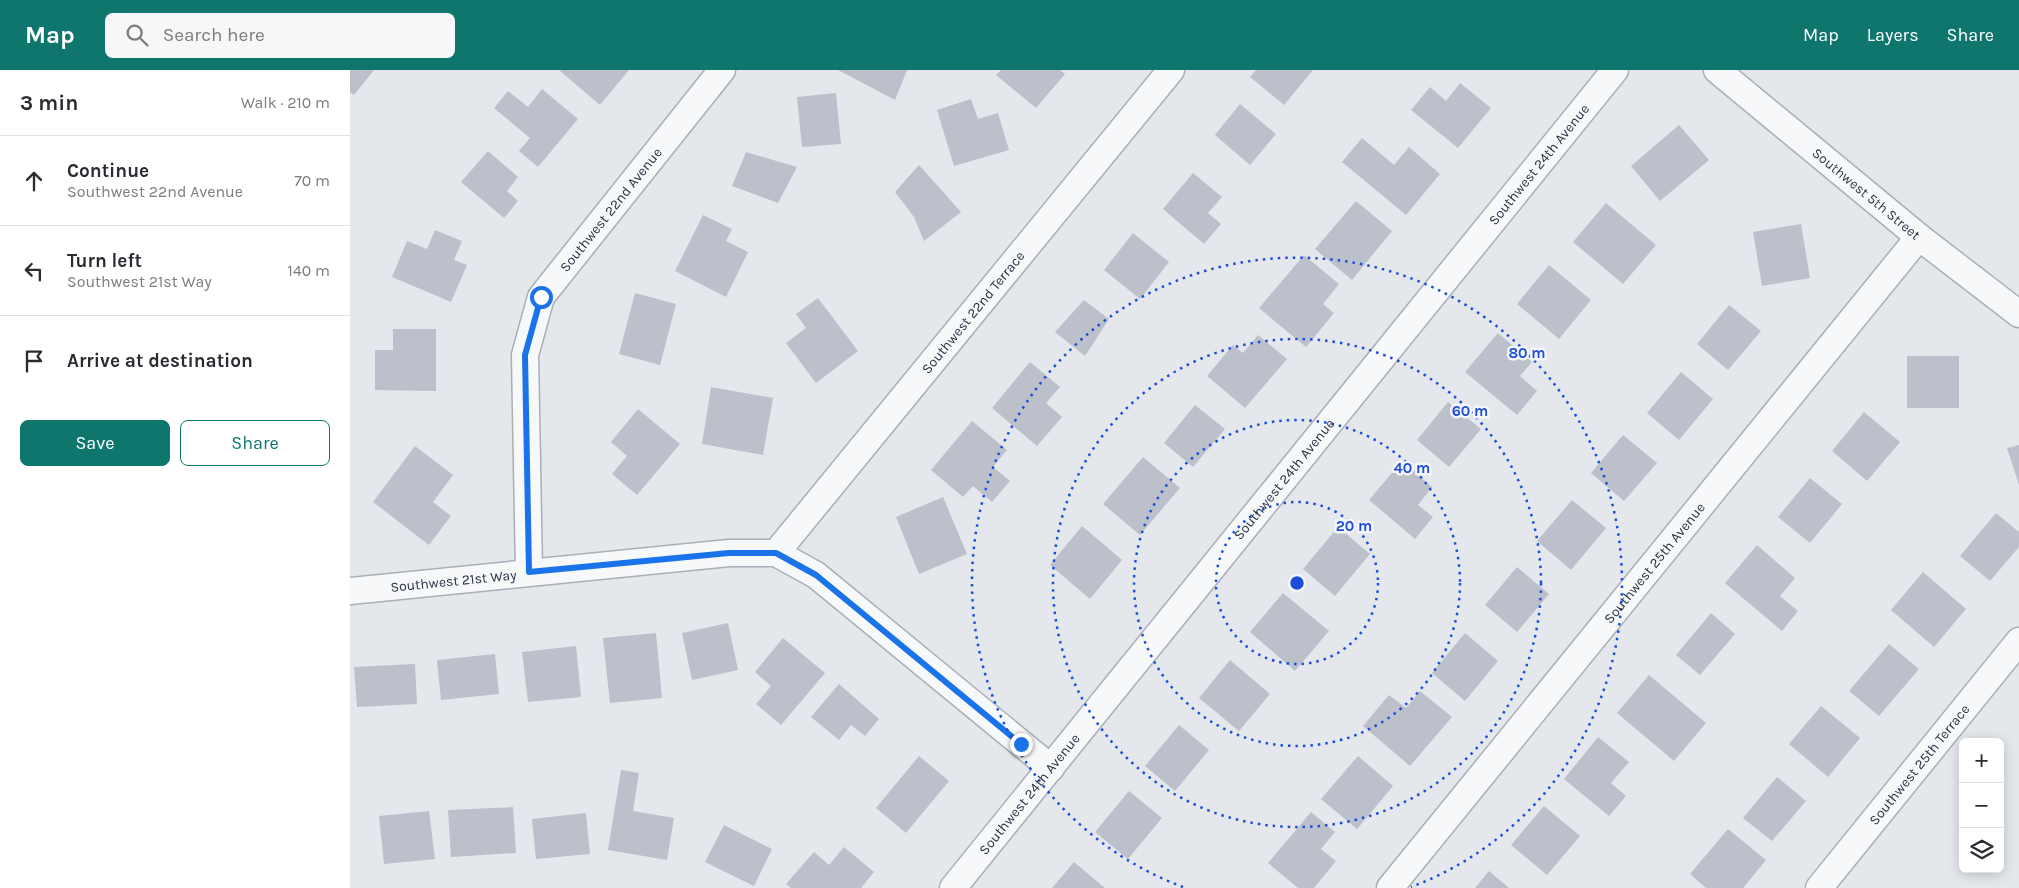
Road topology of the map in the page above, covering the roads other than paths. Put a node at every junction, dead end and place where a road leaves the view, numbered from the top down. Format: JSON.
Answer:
{"nodes":[{"id":1,"x":722,"y":70,"type":"edge"},
{"id":2,"x":1171,"y":70,"type":"edge"},
{"id":3,"x":1615,"y":70,"type":"edge"},
{"id":4,"x":1717,"y":70,"type":"edge"},
{"id":5,"x":1919,"y":237,"type":"junction"},
{"id":6,"x":2019,"y":314,"type":"edge"},
{"id":7,"x":776,"y":553,"type":"junction"},
{"id":8,"x":529,"y":572,"type":"junction"},
{"id":9,"x":350,"y":592,"type":"edge"},
{"id":10,"x":2019,"y":641,"type":"edge"},
{"id":11,"x":1052,"y":768,"type":"junction"},
{"id":12,"x":953,"y":888,"type":"edge"},
{"id":13,"x":1390,"y":888,"type":"edge"},
{"id":14,"x":1819,"y":888,"type":"edge"}],
"edges":[{"from":1,"to":8,"type":"street","name":"Southwest 22nd Avenue"},
{"from":2,"to":7,"type":"street","name":"Southwest 22nd Terrace"},
{"from":3,"to":11,"type":"street","name":"Southwest 24th Avenue"},
{"from":4,"to":5,"type":"street","name":"Southwest 5th Street"},
{"from":5,"to":6,"type":"street","name":"Southwest 5th Street"},
{"from":5,"to":13,"type":"street","name":"Southwest 25th Avenue"},
{"from":7,"to":8,"type":"street","name":"Southwest 21st Way"},
{"from":7,"to":11,"type":"street","name":"Southwest 21st Way"},
{"from":8,"to":9,"type":"street","name":"Southwest 21st Way"},
{"from":10,"to":14,"type":"street","name":"Southwest 25th Terrace"},
{"from":11,"to":12,"type":"street","name":"Southwest 24th Avenue"}]}
